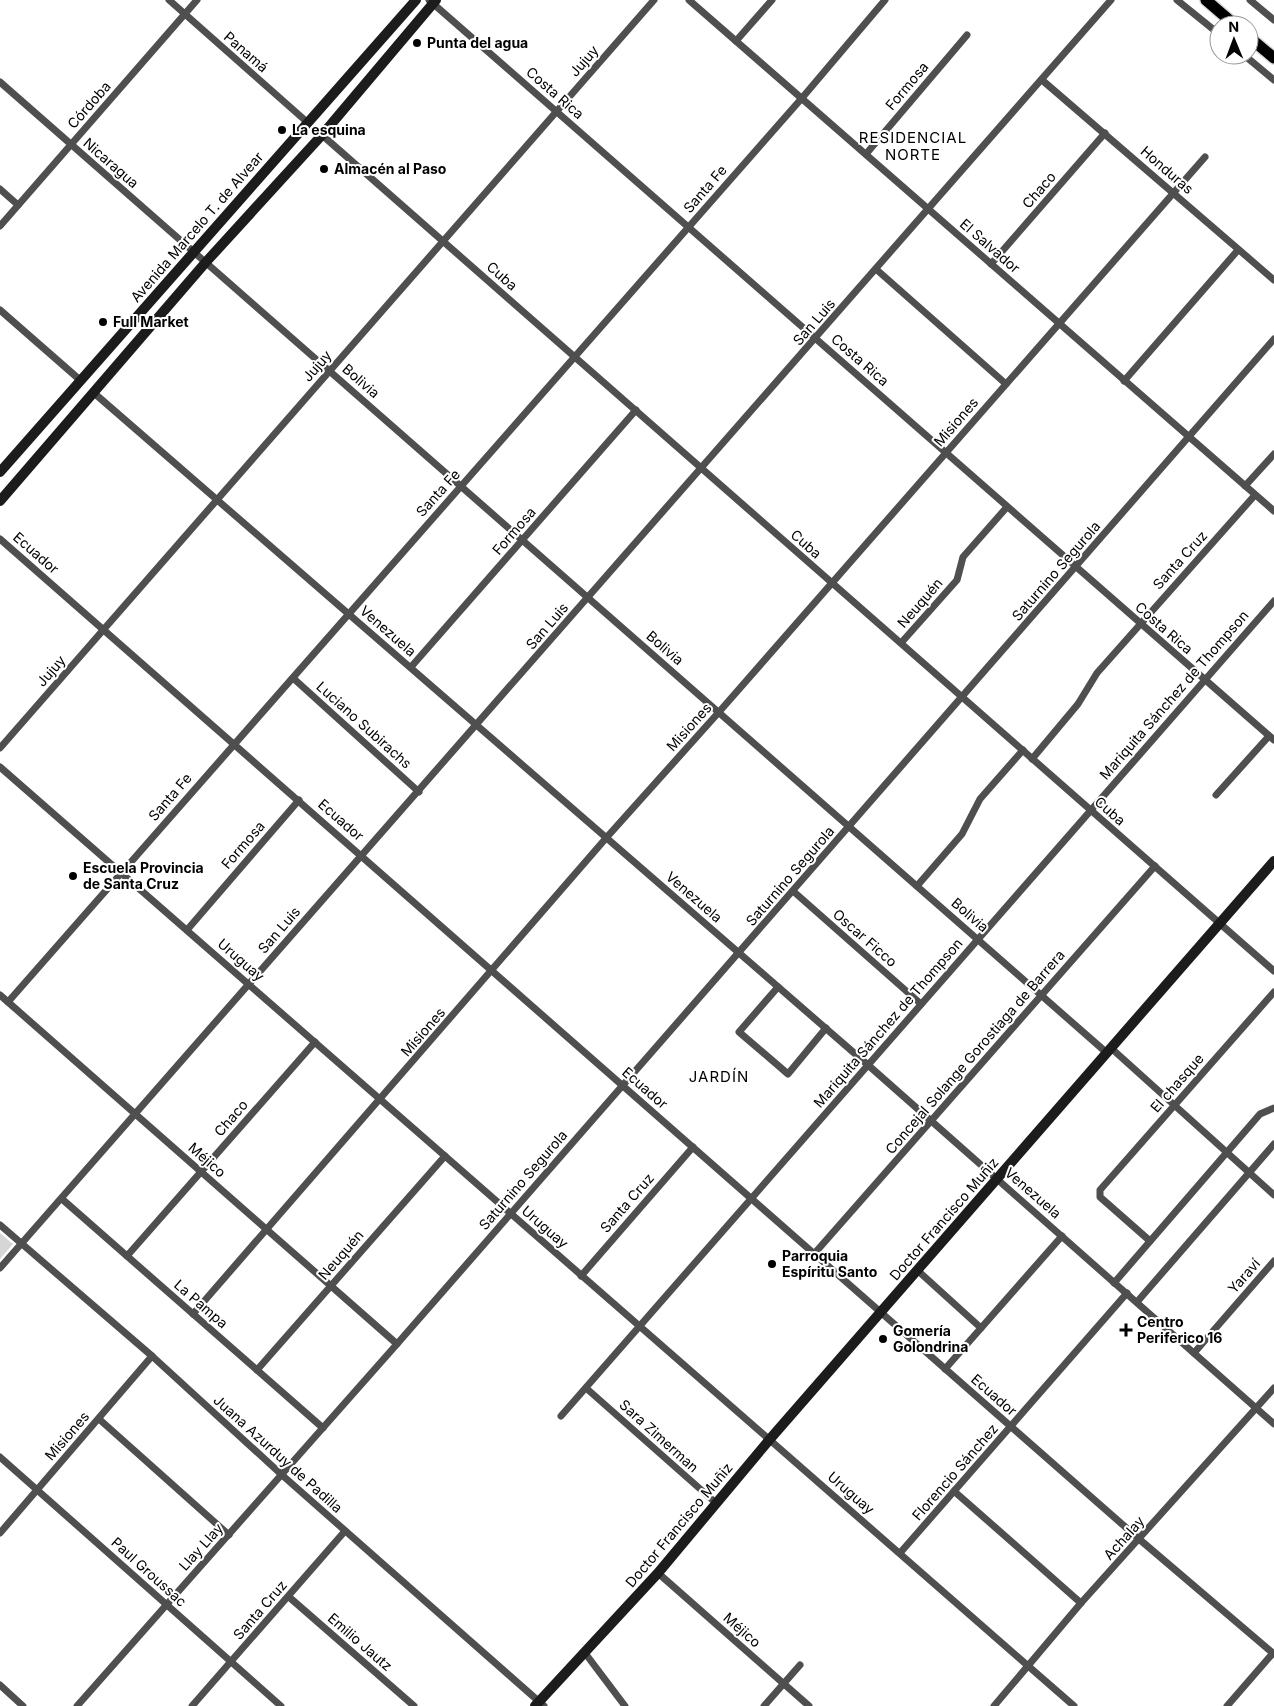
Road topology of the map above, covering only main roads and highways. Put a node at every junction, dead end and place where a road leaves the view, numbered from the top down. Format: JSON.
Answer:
{"nodes":[{"id":1,"x":416,"y":0,"type":"edge"},
{"id":2,"x":1206,"y":0,"type":"edge"},
{"id":3,"x":433,"y":1,"type":"edge"},
{"id":4,"x":1223,"y":15,"type":"edge"},
{"id":5,"x":1259,"y":45,"type":"edge"},
{"id":6,"x":1274,"y":58,"type":"edge"},
{"id":7,"x":0,"y":472,"type":"edge"},
{"id":8,"x":0,"y":501,"type":"edge"},
{"id":9,"x":1274,"y":862,"type":"edge"},
{"id":10,"x":540,"y":1704,"type":"edge"}],
"edges":[{"from":1,"to":7,"type":"main road","name":"Avenida Marcelo T. de Alvear"},
{"from":2,"to":4,"type":"highway"},
{"from":3,"to":8,"type":"main road"},
{"from":5,"to":6,"type":"highway"},
{"from":9,"to":10,"type":"main road","name":"Doctor Francisco Muñiz"}]}
